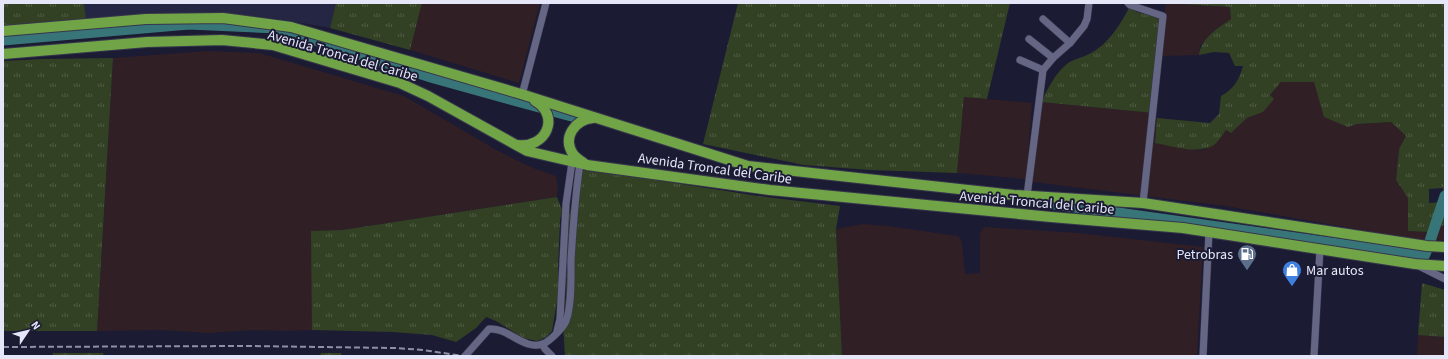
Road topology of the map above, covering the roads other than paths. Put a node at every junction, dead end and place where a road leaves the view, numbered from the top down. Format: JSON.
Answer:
{"nodes":[{"id":1,"x":546,"y":3,"type":"edge"},
{"id":2,"x":1089,"y":3,"type":"edge"},
{"id":3,"x":1128,"y":3,"type":"edge"},
{"id":4,"x":1043,"y":19,"type":"dead end"},
{"id":5,"x":3,"y":31,"type":"edge"},
{"id":6,"x":1029,"y":39,"type":"dead end"},
{"id":7,"x":1070,"y":44,"type":"junction"},
{"id":8,"x":3,"y":54,"type":"edge"},
{"id":9,"x":1053,"y":58,"type":"junction"},
{"id":10,"x":1020,"y":60,"type":"dead end"},
{"id":11,"x":1043,"y":70,"type":"junction"},
{"id":12,"x":521,"y":94,"type":"junction"},
{"id":13,"x":593,"y":118,"type":"junction"},
{"id":14,"x":511,"y":144,"type":"junction"},
{"id":15,"x":580,"y":164,"type":"junction"},
{"id":16,"x":1027,"y":196,"type":"junction"},
{"id":17,"x":1143,"y":203,"type":"junction"},
{"id":18,"x":1209,"y":232,"type":"junction"},
{"id":19,"x":1445,"y":247,"type":"edge"},
{"id":20,"x":1320,"y":249,"type":"junction"},
{"id":21,"x":1415,"y":264,"type":"junction"},
{"id":22,"x":1445,"y":266,"type":"edge"},
{"id":23,"x":1445,"y":279,"type":"edge"},
{"id":24,"x":542,"y":344,"type":"junction"},
{"id":25,"x":465,"y":356,"type":"edge"},
{"id":26,"x":552,"y":356,"type":"edge"},
{"id":27,"x":1203,"y":356,"type":"edge"},
{"id":28,"x":1314,"y":356,"type":"edge"}],
"edges":[{"from":1,"to":12,"type":"street"},
{"from":2,"to":7,"type":"street"},
{"from":3,"to":17,"type":"street"},
{"from":4,"to":7,"type":"street"},
{"from":5,"to":12,"type":"highway","name":"Avenida Troncal del Caribe"},
{"from":6,"to":9,"type":"street"},
{"from":7,"to":9,"type":"street"},
{"from":8,"to":14,"type":"highway","name":"Avenida Troncal del Caribe"},
{"from":9,"to":11,"type":"street"},
{"from":10,"to":11,"type":"street"},
{"from":11,"to":16,"type":"street"},
{"from":12,"to":13,"type":"highway","name":"Avenida Troncal del Caribe"},
{"from":12,"to":14,"type":"highway"},
{"from":13,"to":15,"type":"highway"},
{"from":13,"to":16,"type":"highway","name":"Avenida Troncal del Caribe"},
{"from":14,"to":15,"type":"highway","name":"Avenida Troncal del Caribe"},
{"from":15,"to":18,"type":"highway","name":"Avenida Troncal del Caribe"},
{"from":15,"to":24,"type":"street"},
{"from":16,"to":17,"type":"highway","name":"Avenida Troncal del Caribe"},
{"from":17,"to":19,"type":"highway","name":"Avenida Troncal del Caribe"},
{"from":18,"to":20,"type":"highway","name":"Avenida Troncal del Caribe"},
{"from":18,"to":27,"type":"street"},
{"from":20,"to":21,"type":"highway","name":"Avenida Troncal del Caribe"},
{"from":20,"to":28,"type":"street"},
{"from":21,"to":22,"type":"highway","name":"Avenida Troncal del Caribe"},
{"from":21,"to":23,"type":"street"},
{"from":24,"to":25,"type":"street"},
{"from":24,"to":26,"type":"street"}]}
